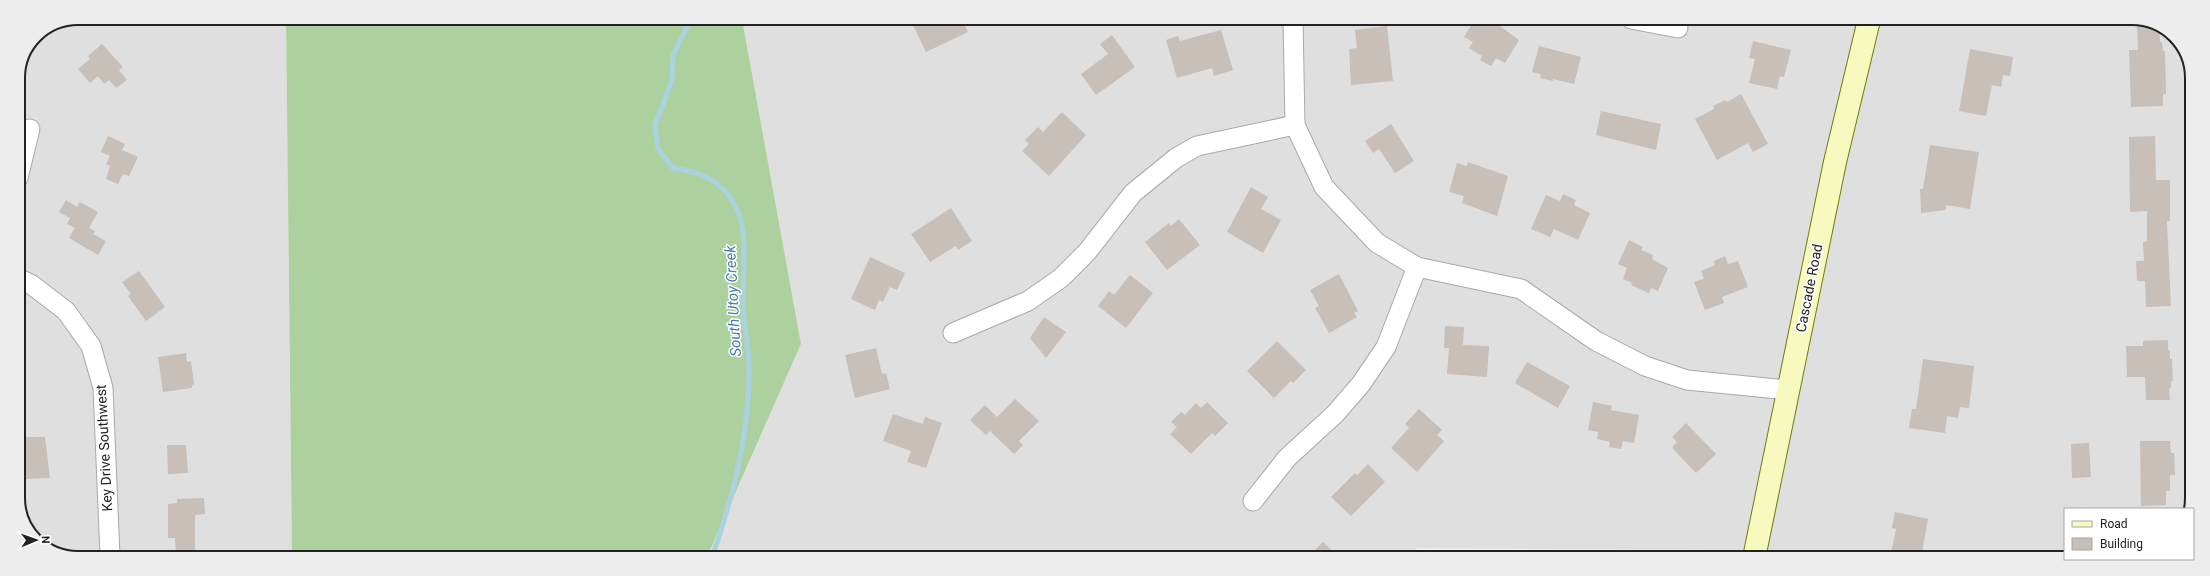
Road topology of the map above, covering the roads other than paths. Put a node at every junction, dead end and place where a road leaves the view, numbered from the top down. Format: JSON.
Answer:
{"nodes":[{"id":1,"x":1293,"y":25,"type":"edge"},
{"id":2,"x":1660,"y":25,"type":"edge"},
{"id":3,"x":1868,"y":25,"type":"edge"},
{"id":4,"x":1678,"y":28,"type":"dead end"},
{"id":5,"x":1295,"y":126,"type":"junction"},
{"id":6,"x":30,"y":129,"type":"dead end"},
{"id":7,"x":25,"y":149,"type":"edge"},
{"id":8,"x":1416,"y":266,"type":"junction"},
{"id":9,"x":25,"y":282,"type":"edge"},
{"id":10,"x":953,"y":333,"type":"dead end"},
{"id":11,"x":1788,"y":390,"type":"junction"},
{"id":12,"x":1253,"y":502,"type":"dead end"},
{"id":13,"x":110,"y":551,"type":"edge"},
{"id":14,"x":1755,"y":551,"type":"edge"}],
"edges":[{"from":1,"to":5,"type":"street"},
{"from":2,"to":4,"type":"street"},
{"from":3,"to":11,"type":"main road","name":"Cascade Road"},
{"from":5,"to":8,"type":"street"},
{"from":5,"to":10,"type":"street"},
{"from":6,"to":7,"type":"street"},
{"from":8,"to":11,"type":"street"},
{"from":8,"to":12,"type":"street"},
{"from":9,"to":13,"type":"street","name":"Key Drive Southwest"},
{"from":11,"to":14,"type":"main road","name":"Cascade Road"}]}
